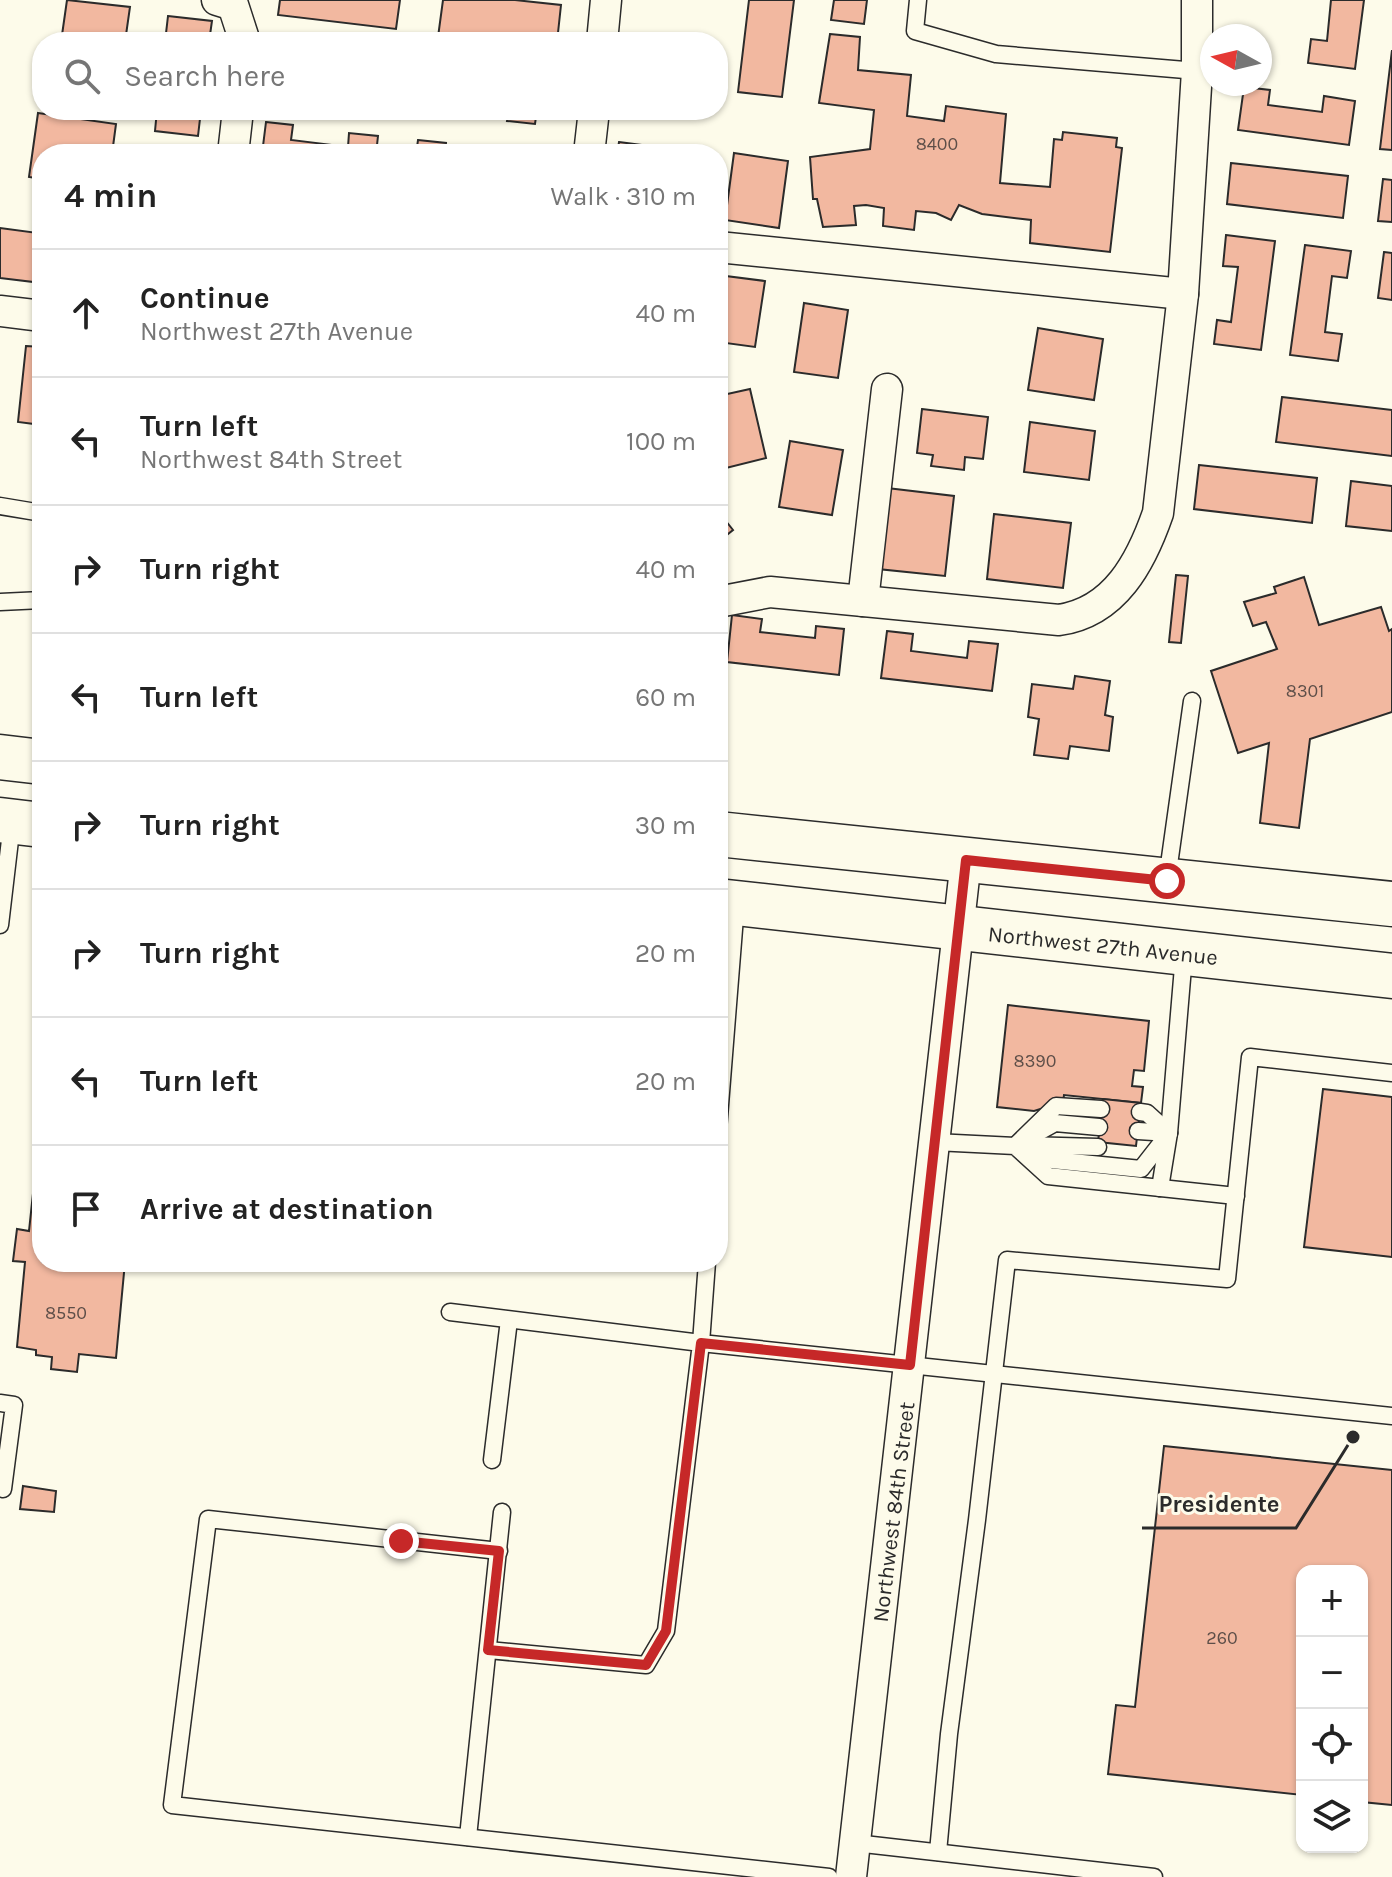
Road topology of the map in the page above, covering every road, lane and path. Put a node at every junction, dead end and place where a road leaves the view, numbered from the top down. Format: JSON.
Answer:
{"nodes":[{"id":1,"x":217,"y":0,"type":"edge"},
{"id":2,"x":606,"y":0,"type":"edge"},
{"id":3,"x":918,"y":0,"type":"edge"},
{"id":4,"x":1197,"y":0,"type":"edge"},
{"id":5,"x":242,"y":32,"type":"edge"},
{"id":6,"x":603,"y":32,"type":"edge"},
{"id":7,"x":1197,"y":71,"type":"junction"},
{"id":8,"x":237,"y":120,"type":"edge"},
{"id":9,"x":593,"y":120,"type":"edge"},
{"id":10,"x":234,"y":144,"type":"edge"},
{"id":11,"x":590,"y":144,"type":"edge"},
{"id":12,"x":728,"y":248,"type":"edge"},
{"id":13,"x":1183,"y":294,"type":"junction"},
{"id":14,"x":0,"y":311,"type":"edge"},
{"id":15,"x":32,"y":315,"type":"edge"},
{"id":16,"x":887,"y":389,"type":"dead end"},
{"id":17,"x":0,"y":506,"type":"edge"},
{"id":18,"x":32,"y":511,"type":"edge"},
{"id":19,"x":32,"y":600,"type":"edge"},
{"id":20,"x":728,"y":600,"type":"edge"},
{"id":21,"x":863,"y":601,"type":"junction"},
{"id":22,"x":0,"y":602,"type":"edge"},
{"id":23,"x":1192,"y":701,"type":"dead end"},
{"id":24,"x":0,"y":757,"type":"edge"},
{"id":25,"x":32,"y":761,"type":"edge"},
{"id":26,"x":18,"y":822,"type":"edge"},
{"id":27,"x":728,"y":835,"type":"edge"},
{"id":28,"x":966,"y":860,"type":"junction"},
{"id":29,"x":1167,"y":881,"type":"junction"},
{"id":30,"x":728,"y":902,"type":"edge"},
{"id":31,"x":1392,"y":904,"type":"edge"},
{"id":32,"x":0,"y":925,"type":"edge"},
{"id":33,"x":958,"y":929,"type":"junction"},
{"id":34,"x":1184,"y":953,"type":"junction"},
{"id":35,"x":1392,"y":976,"type":"edge"},
{"id":36,"x":1392,"y":1073,"type":"edge"},
{"id":37,"x":1101,"y":1109,"type":"dead end"},
{"id":38,"x":1140,"y":1112,"type":"dead end"},
{"id":39,"x":1099,"y":1127,"type":"dead end"},
{"id":40,"x":1138,"y":1131,"type":"dead end"},
{"id":41,"x":1169,"y":1133,"type":"junction"},
{"id":42,"x":935,"y":1142,"type":"junction"},
{"id":43,"x":1015,"y":1146,"type":"junction"},
{"id":44,"x":1098,"y":1147,"type":"dead end"},
{"id":45,"x":1136,"y":1150,"type":"dead end"},
{"id":46,"x":1160,"y":1188,"type":"junction"},
{"id":47,"x":1236,"y":1196,"type":"junction"},
{"id":48,"x":706,"y":1272,"type":"edge"},
{"id":49,"x":450,"y":1312,"type":"dead end"},
{"id":50,"x":509,"y":1320,"type":"junction"},
{"id":51,"x":701,"y":1343,"type":"junction"},
{"id":52,"x":910,"y":1365,"type":"junction"},
{"id":53,"x":993,"y":1374,"type":"junction"},
{"id":54,"x":0,"y":1403,"type":"edge"},
{"id":55,"x":1392,"y":1416,"type":"edge"},
{"id":56,"x":492,"y":1460,"type":"dead end"},
{"id":57,"x":0,"y":1488,"type":"edge"},
{"id":58,"x":502,"y":1512,"type":"dead end"},
{"id":59,"x":499,"y":1551,"type":"junction"},
{"id":60,"x":488,"y":1650,"type":"junction"},
{"id":61,"x":468,"y":1837,"type":"junction"},
{"id":62,"x":855,"y":1843,"type":"junction"},
{"id":63,"x":938,"y":1852,"type":"junction"},
{"id":64,"x":829,"y":1877,"type":"edge"},
{"id":65,"x":851,"y":1877,"type":"edge"},
{"id":66,"x":1154,"y":1877,"type":"edge"}],
"edges":[{"from":1,"to":5,"type":"street"},
{"from":2,"to":6,"type":"street"},
{"from":3,"to":7,"type":"lane"},
{"from":4,"to":7,"type":"street"},
{"from":7,"to":13,"type":"street"},
{"from":8,"to":10,"type":"street"},
{"from":9,"to":11,"type":"street"},
{"from":12,"to":13,"type":"street"},
{"from":13,"to":21,"type":"street"},
{"from":14,"to":15,"type":"street"},
{"from":16,"to":21,"type":"street"},
{"from":17,"to":18,"type":"lane"},
{"from":19,"to":22,"type":"lane"},
{"from":20,"to":21,"type":"street"},
{"from":23,"to":29,"type":"lane"},
{"from":24,"to":25,"type":"main road"},
{"from":26,"to":32,"type":"lane"},
{"from":27,"to":28,"type":"main road"},
{"from":28,"to":29,"type":"main road"},
{"from":28,"to":33,"type":"street","name":"Northwest 84th Street"},
{"from":29,"to":31,"type":"main road"},
{"from":30,"to":33,"type":"main road","name":"Northwest 27th Avenue"},
{"from":33,"to":34,"type":"main road","name":"Northwest 27th Avenue"},
{"from":33,"to":42,"type":"street","name":"Northwest 84th Street"},
{"from":34,"to":35,"type":"main road","name":"Northwest 27th Avenue"},
{"from":34,"to":41,"type":"lane"},
{"from":36,"to":47,"type":"lane"},
{"from":37,"to":43,"type":"lane"},
{"from":38,"to":41,"type":"lane"},
{"from":39,"to":43,"type":"lane"},
{"from":40,"to":41,"type":"lane"},
{"from":41,"to":43,"type":"lane"},
{"from":41,"to":45,"type":"lane"},
{"from":41,"to":46,"type":"lane"},
{"from":42,"to":43,"type":"lane"},
{"from":42,"to":52,"type":"street","name":"Northwest 84th Street"},
{"from":43,"to":44,"type":"lane"},
{"from":43,"to":46,"type":"lane"},
{"from":46,"to":47,"type":"lane"},
{"from":47,"to":53,"type":"lane"},
{"from":48,"to":51,"type":"lane"},
{"from":49,"to":50,"type":"lane"},
{"from":50,"to":51,"type":"lane"},
{"from":50,"to":56,"type":"lane"},
{"from":51,"to":52,"type":"lane"},
{"from":51,"to":60,"type":"lane"},
{"from":52,"to":53,"type":"lane"},
{"from":52,"to":62,"type":"street","name":"Northwest 84th Street"},
{"from":53,"to":55,"type":"lane"},
{"from":53,"to":63,"type":"lane"},
{"from":54,"to":57,"type":"lane"},
{"from":58,"to":59,"type":"lane"},
{"from":59,"to":60,"type":"lane"},
{"from":59,"to":61,"type":"lane"},
{"from":60,"to":61,"type":"lane"},
{"from":61,"to":64,"type":"lane"},
{"from":62,"to":63,"type":"lane"},
{"from":62,"to":65,"type":"street","name":"Northwest 84th Street"},
{"from":63,"to":66,"type":"lane"}]}
